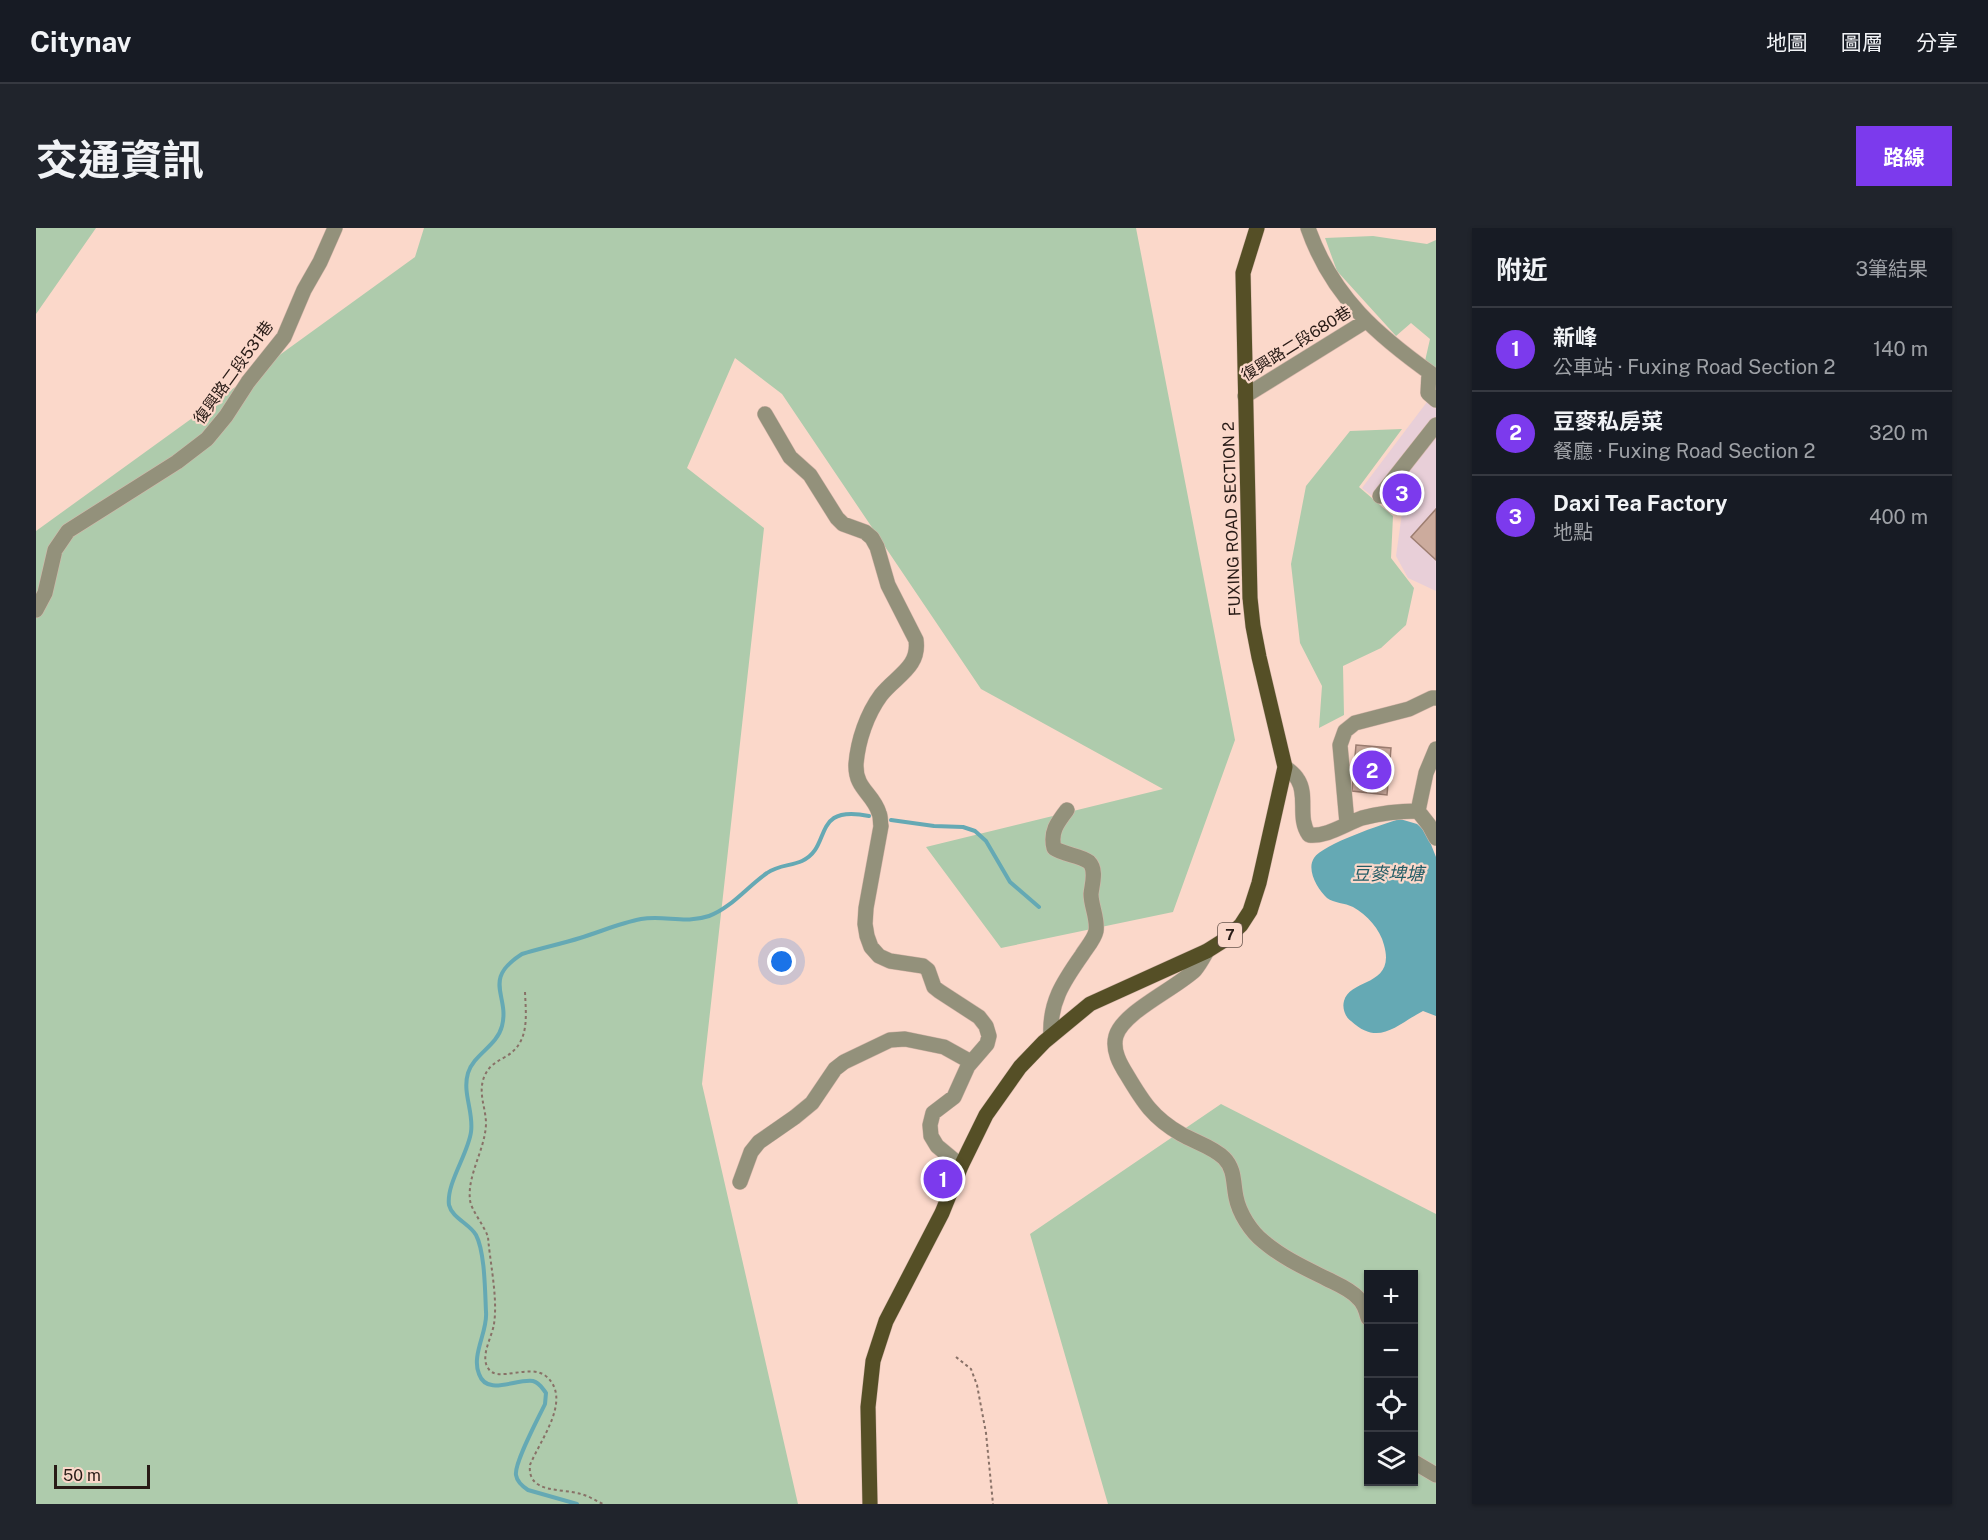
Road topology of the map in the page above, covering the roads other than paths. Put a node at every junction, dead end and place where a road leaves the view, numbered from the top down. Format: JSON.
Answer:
{"nodes":[{"id":1,"x":335,"y":228,"type":"edge"},
{"id":2,"x":1257,"y":228,"type":"edge"},
{"id":3,"x":1308,"y":228,"type":"edge"},
{"id":4,"x":1366,"y":321,"type":"junction"},
{"id":5,"x":1433,"y":375,"type":"edge"},
{"id":6,"x":1245,"y":396,"type":"junction"},
{"id":7,"x":1436,"y":400,"type":"edge"},
{"id":8,"x":765,"y":414,"type":"dead end"},
{"id":9,"x":1436,"y":425,"type":"edge"},
{"id":10,"x":1380,"y":496,"type":"dead end"},
{"id":11,"x":36,"y":610,"type":"edge"},
{"id":12,"x":1436,"y":698,"type":"edge"},
{"id":13,"x":1436,"y":749,"type":"edge"},
{"id":14,"x":1285,"y":767,"type":"junction"},
{"id":15,"x":1067,"y":810,"type":"dead end"},
{"id":16,"x":1418,"y":811,"type":"junction"},
{"id":17,"x":1347,"y":823,"type":"junction"},
{"id":18,"x":1436,"y":838,"type":"edge"},
{"id":19,"x":1207,"y":951,"type":"junction"},
{"id":20,"x":1052,"y":1036,"type":"junction"},
{"id":21,"x":970,"y":1062,"type":"junction"},
{"id":22,"x":961,"y":1166,"type":"junction"},
{"id":23,"x":740,"y":1182,"type":"dead end"},
{"id":24,"x":1364,"y":1306,"type":"edge"},
{"id":25,"x":1418,"y":1465,"type":"edge"},
{"id":26,"x":1436,"y":1475,"type":"edge"},
{"id":27,"x":870,"y":1504,"type":"edge"}],
"edges":[{"from":1,"to":11,"type":"street","name":"復興路二段531巷"},
{"from":2,"to":6,"type":"main road","name":"FUXING ROAD SECTION 2","number":"7"},
{"from":3,"to":4,"type":"street"},
{"from":4,"to":5,"type":"street"},
{"from":4,"to":6,"type":"street","name":"復興路二段680巷"},
{"from":5,"to":7,"type":"street"},
{"from":6,"to":14,"type":"main road","name":"FUXING ROAD SECTION 2","number":"7"},
{"from":8,"to":21,"type":"street"},
{"from":9,"to":10,"type":"street"},
{"from":12,"to":17,"type":"street"},
{"from":13,"to":16,"type":"street"},
{"from":14,"to":17,"type":"street"},
{"from":14,"to":19,"type":"main road","name":"FUXING ROAD SECTION 2","number":"7"},
{"from":15,"to":20,"type":"street"},
{"from":16,"to":17,"type":"street"},
{"from":16,"to":18,"type":"street"},
{"from":19,"to":20,"type":"main road","name":"FUXING ROAD SECTION 2","number":"7"},
{"from":19,"to":24,"type":"street"},
{"from":20,"to":22,"type":"main road","name":"FUXING ROAD SECTION 2","number":"7"},
{"from":21,"to":22,"type":"street"},
{"from":21,"to":23,"type":"street"},
{"from":22,"to":27,"type":"main road","name":"FUXING ROAD SECTION 2","number":"7"},
{"from":25,"to":26,"type":"street"}]}
